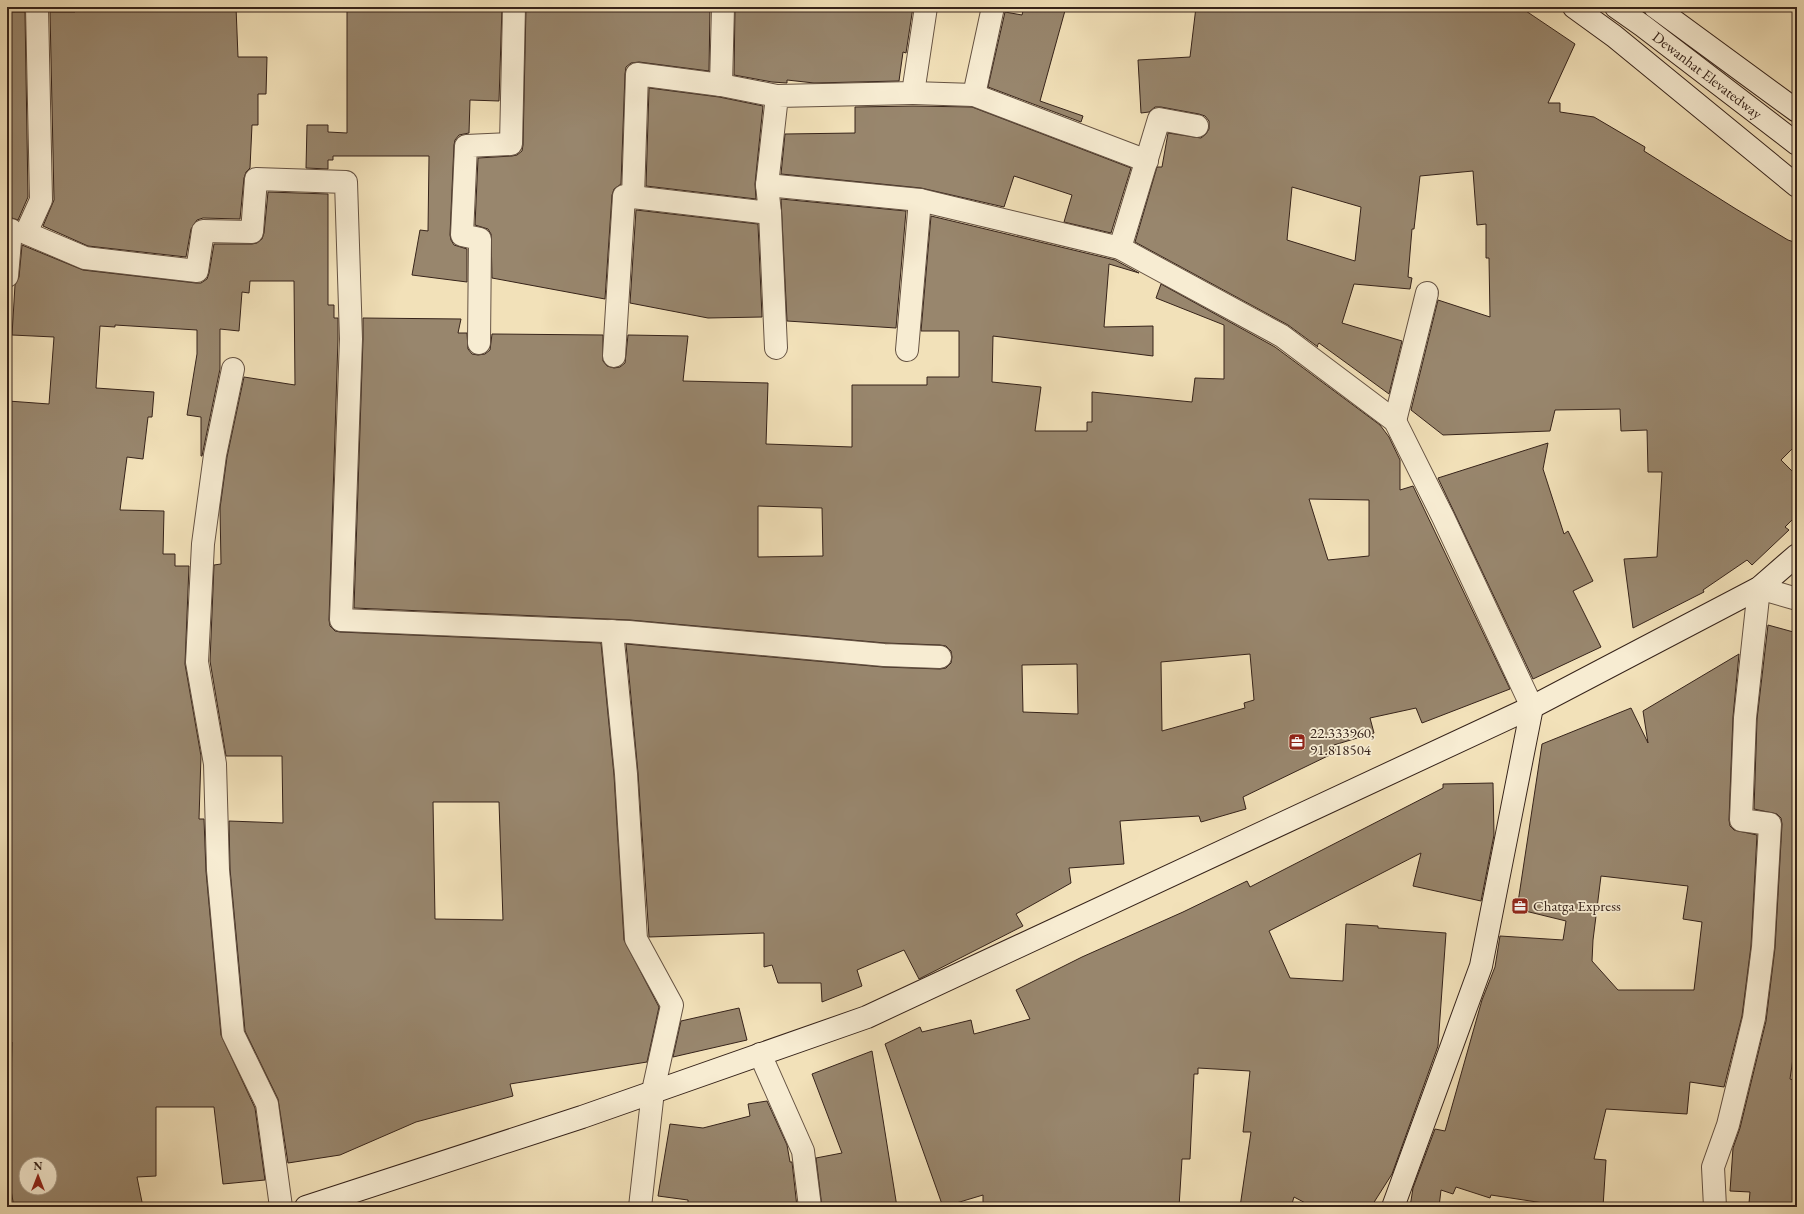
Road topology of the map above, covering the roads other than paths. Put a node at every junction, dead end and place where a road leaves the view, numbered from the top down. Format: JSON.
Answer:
{"nodes":[{"id":1,"x":37,"y":7,"type":"edge"},
{"id":2,"x":514,"y":7,"type":"edge"},
{"id":3,"x":723,"y":7,"type":"edge"},
{"id":4,"x":926,"y":7,"type":"edge"},
{"id":5,"x":993,"y":7,"type":"edge"},
{"id":6,"x":1574,"y":7,"type":"edge"},
{"id":7,"x":1616,"y":7,"type":"edge"},
{"id":8,"x":1655,"y":7,"type":"edge"},
{"id":9,"x":721,"y":85,"type":"junction"},
{"id":10,"x":913,"y":93,"type":"junction"},
{"id":11,"x":974,"y":95,"type":"junction"},
{"id":12,"x":777,"y":96,"type":"junction"},
{"id":13,"x":1797,"y":111,"type":"edge"},
{"id":14,"x":1197,"y":126,"type":"dead end"},
{"id":15,"x":1797,"y":144,"type":"edge"},
{"id":16,"x":1147,"y":161,"type":"junction"},
{"id":17,"x":766,"y":185,"type":"junction"},
{"id":18,"x":1797,"y":186,"type":"edge"},
{"id":19,"x":634,"y":197,"type":"junction"},
{"id":20,"x":920,"y":200,"type":"junction"},
{"id":21,"x":770,"y":213,"type":"junction"},
{"id":22,"x":15,"y":231,"type":"edge"},
{"id":23,"x":1120,"y":248,"type":"junction"},
{"id":24,"x":7,"y":276,"type":"edge"},
{"id":25,"x":1427,"y":293,"type":"dead end"},
{"id":26,"x":479,"y":343,"type":"dead end"},
{"id":27,"x":776,"y":348,"type":"dead end"},
{"id":28,"x":907,"y":350,"type":"dead end"},
{"id":29,"x":614,"y":356,"type":"dead end"},
{"id":30,"x":233,"y":369,"type":"dead end"},
{"id":31,"x":1395,"y":421,"type":"junction"},
{"id":32,"x":1797,"y":555,"type":"edge"},
{"id":33,"x":1759,"y":588,"type":"junction"},
{"id":34,"x":1797,"y":600,"type":"edge"},
{"id":35,"x":612,"y":631,"type":"junction"},
{"id":36,"x":940,"y":657,"type":"dead end"},
{"id":37,"x":1532,"y":707,"type":"junction"},
{"id":38,"x":760,"y":1054,"type":"junction"},
{"id":39,"x":653,"y":1091,"type":"junction"},
{"id":40,"x":281,"y":1207,"type":"edge"},
{"id":41,"x":306,"y":1207,"type":"edge"},
{"id":42,"x":640,"y":1207,"type":"edge"},
{"id":43,"x":810,"y":1207,"type":"edge"},
{"id":44,"x":1394,"y":1207,"type":"edge"},
{"id":45,"x":1715,"y":1207,"type":"edge"}],
"edges":[{"from":1,"to":22,"type":"street"},
{"from":2,"to":26,"type":"street"},
{"from":3,"to":9,"type":"street"},
{"from":4,"to":10,"type":"street"},
{"from":5,"to":11,"type":"street"},
{"from":6,"to":18,"type":"street"},
{"from":7,"to":15,"type":"street","name":"Dewanhat Elevatedway"},
{"from":8,"to":13,"type":"street"},
{"from":9,"to":12,"type":"street"},
{"from":9,"to":19,"type":"street"},
{"from":10,"to":11,"type":"street"},
{"from":10,"to":12,"type":"street"},
{"from":11,"to":16,"type":"street"},
{"from":12,"to":17,"type":"street"},
{"from":14,"to":16,"type":"street"},
{"from":16,"to":23,"type":"street"},
{"from":17,"to":20,"type":"street"},
{"from":17,"to":21,"type":"street"},
{"from":19,"to":21,"type":"street"},
{"from":19,"to":29,"type":"street"},
{"from":20,"to":23,"type":"street"},
{"from":20,"to":28,"type":"street"},
{"from":21,"to":27,"type":"street"},
{"from":22,"to":24,"type":"street"},
{"from":22,"to":35,"type":"street"},
{"from":23,"to":31,"type":"street"},
{"from":25,"to":31,"type":"street"},
{"from":30,"to":40,"type":"street"},
{"from":31,"to":37,"type":"street"},
{"from":32,"to":33,"type":"street"},
{"from":33,"to":34,"type":"street"},
{"from":33,"to":37,"type":"street"},
{"from":33,"to":45,"type":"street"},
{"from":35,"to":36,"type":"street"},
{"from":35,"to":39,"type":"street"},
{"from":37,"to":38,"type":"street"},
{"from":37,"to":44,"type":"street"},
{"from":38,"to":39,"type":"street"},
{"from":38,"to":43,"type":"street"},
{"from":39,"to":41,"type":"street"},
{"from":39,"to":42,"type":"street"}]}
